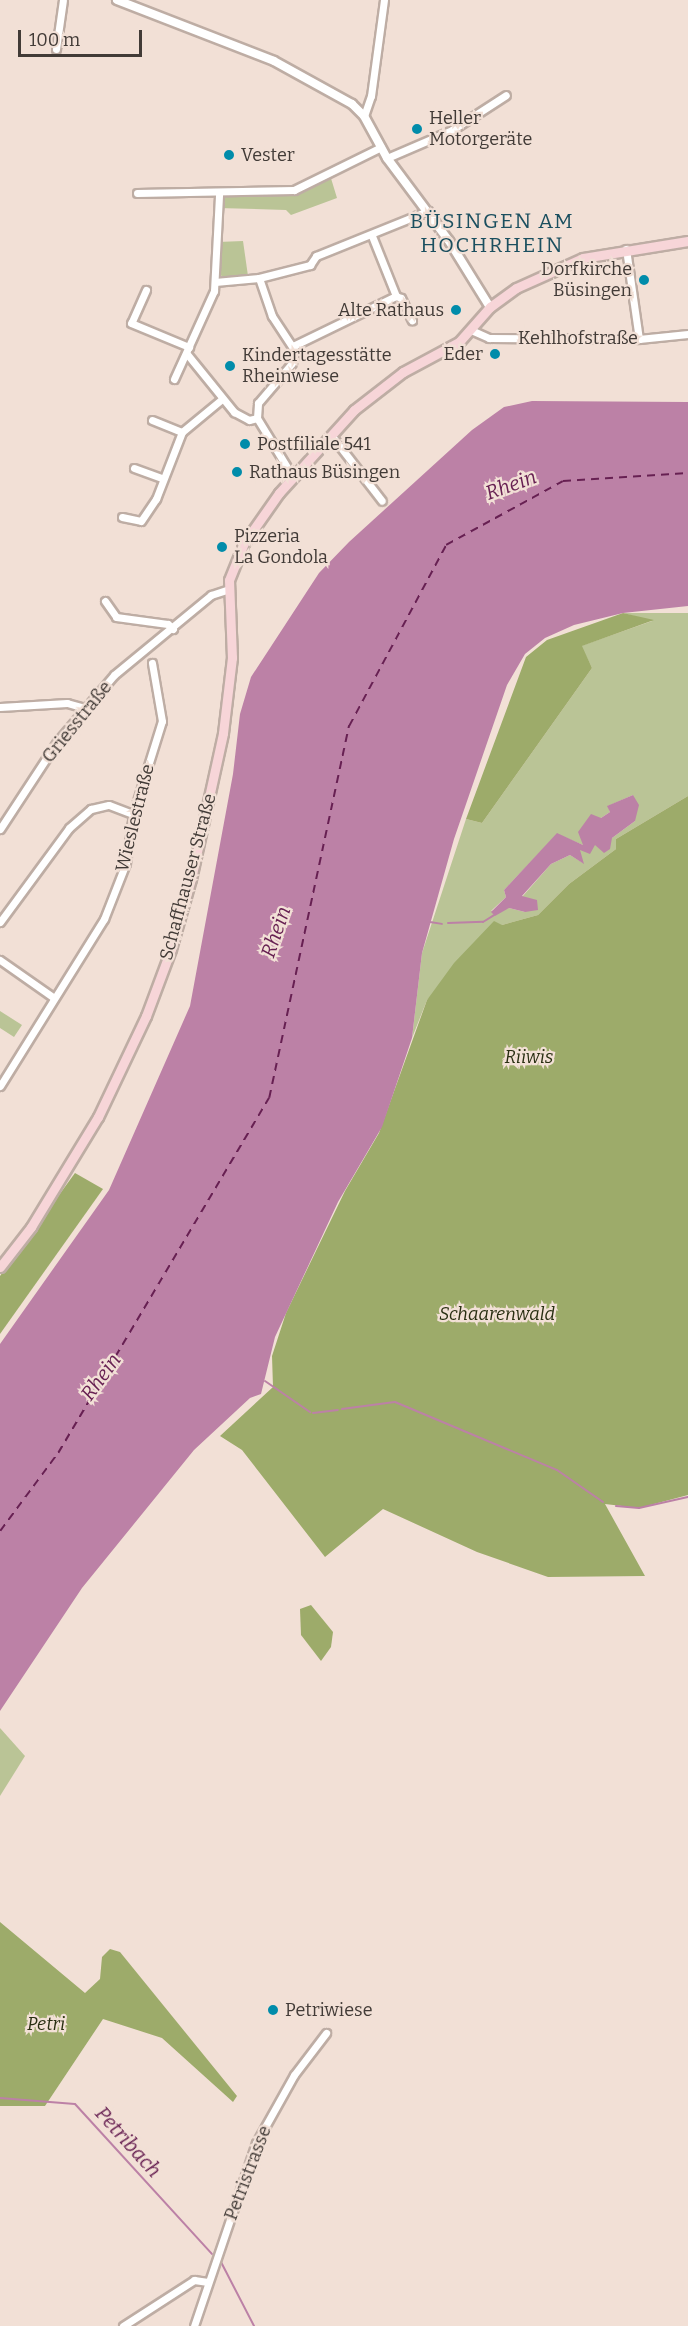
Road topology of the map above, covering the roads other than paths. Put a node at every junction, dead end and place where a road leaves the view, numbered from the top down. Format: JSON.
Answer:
{"nodes":[{"id":1,"x":63,"y":0,"type":"edge"},
{"id":2,"x":117,"y":0,"type":"edge"},
{"id":3,"x":384,"y":0,"type":"edge"},
{"id":4,"x":56,"y":49,"type":"dead end"},
{"id":5,"x":506,"y":95,"type":"dead end"},
{"id":6,"x":364,"y":116,"type":"junction"},
{"id":7,"x":381,"y":147,"type":"junction"},
{"id":8,"x":387,"y":158,"type":"junction"},
{"id":9,"x":137,"y":193,"type":"dead end"},
{"id":10,"x":219,"y":194,"type":"junction"},
{"id":11,"x":428,"y":211,"type":"junction"},
{"id":12,"x":372,"y":236,"type":"junction"},
{"id":13,"x":688,"y":241,"type":"edge"},
{"id":14,"x":626,"y":249,"type":"junction"},
{"id":15,"x":259,"y":278,"type":"junction"},
{"id":16,"x":215,"y":282,"type":"junction"},
{"id":17,"x":146,"y":290,"type":"dead end"},
{"id":18,"x":396,"y":296,"type":"junction"},
{"id":19,"x":490,"y":308,"type":"junction"},
{"id":20,"x":412,"y":321,"type":"dead end"},
{"id":21,"x":471,"y":330,"type":"junction"},
{"id":22,"x":688,"y":334,"type":"edge"},
{"id":23,"x":639,"y":339,"type":"junction"},
{"id":24,"x":293,"y":346,"type":"junction"},
{"id":25,"x":188,"y":350,"type":"junction"},
{"id":26,"x":174,"y":379,"type":"dead end"},
{"id":27,"x":222,"y":399,"type":"junction"},
{"id":28,"x":257,"y":418,"type":"junction"},
{"id":29,"x":152,"y":420,"type":"dead end"},
{"id":30,"x":182,"y":432,"type":"junction"},
{"id":31,"x":331,"y":435,"type":"junction"},
{"id":32,"x":134,"y":468,"type":"dead end"},
{"id":33,"x":293,"y":477,"type":"junction"},
{"id":34,"x":162,"y":478,"type":"junction"},
{"id":35,"x":382,"y":501,"type":"dead end"},
{"id":36,"x":122,"y":517,"type":"dead end"},
{"id":37,"x":228,"y":589,"type":"junction"},
{"id":38,"x":105,"y":601,"type":"dead end"},
{"id":39,"x":173,"y":629,"type":"junction"},
{"id":40,"x":152,"y":663,"type":"dead end"},
{"id":41,"x":0,"y":707,"type":"edge"},
{"id":42,"x":84,"y":708,"type":"junction"},
{"id":43,"x":133,"y":814,"type":"junction"},
{"id":44,"x":0,"y":829,"type":"edge"},
{"id":45,"x":0,"y":922,"type":"edge"},
{"id":46,"x":0,"y":960,"type":"edge"},
{"id":47,"x":54,"y":998,"type":"junction"},
{"id":48,"x":0,"y":1086,"type":"edge"},
{"id":49,"x":0,"y":1267,"type":"edge"},
{"id":50,"x":326,"y":2033,"type":"dead end"},
{"id":51,"x":208,"y":2282,"type":"junction"},
{"id":52,"x":123,"y":2326,"type":"edge"},
{"id":53,"x":194,"y":2326,"type":"edge"}],
"edges":[{"from":1,"to":4,"type":"street"},
{"from":2,"to":6,"type":"street"},
{"from":3,"to":6,"type":"street"},
{"from":5,"to":8,"type":"street"},
{"from":6,"to":7,"type":"street"},
{"from":7,"to":8,"type":"street"},
{"from":7,"to":10,"type":"street"},
{"from":8,"to":11,"type":"street"},
{"from":9,"to":10,"type":"street"},
{"from":10,"to":16,"type":"street"},
{"from":11,"to":12,"type":"street"},
{"from":11,"to":19,"type":"street"},
{"from":12,"to":15,"type":"street"},
{"from":12,"to":18,"type":"street"},
{"from":13,"to":14,"type":"main road","name":"Schaffhauser Straße"},
{"from":14,"to":19,"type":"main road","name":"Schaffhauser Straße"},
{"from":14,"to":23,"type":"street"},
{"from":15,"to":16,"type":"street"},
{"from":15,"to":24,"type":"street"},
{"from":16,"to":25,"type":"street"},
{"from":17,"to":25,"type":"street"},
{"from":18,"to":20,"type":"street"},
{"from":18,"to":24,"type":"street"},
{"from":19,"to":21,"type":"main road","name":"Schaffhauser Straße"},
{"from":21,"to":23,"type":"street","name":"Kehlhofstraße"},
{"from":21,"to":31,"type":"main road","name":"Schaffhauser Straße"},
{"from":22,"to":23,"type":"street","name":"Kehlhofstraße"},
{"from":24,"to":28,"type":"street"},
{"from":25,"to":26,"type":"street"},
{"from":25,"to":27,"type":"street"},
{"from":27,"to":28,"type":"street"},
{"from":27,"to":30,"type":"street"},
{"from":28,"to":33,"type":"street"},
{"from":29,"to":30,"type":"street"},
{"from":30,"to":34,"type":"street"},
{"from":31,"to":33,"type":"main road","name":"Schaffhauser Straße"},
{"from":31,"to":35,"type":"street"},
{"from":32,"to":34,"type":"street"},
{"from":33,"to":37,"type":"main road","name":"Schaffhauser Straße"},
{"from":34,"to":36,"type":"street"},
{"from":37,"to":39,"type":"street","name":"Griesstraße"},
{"from":37,"to":49,"type":"main road","name":"Schaffhauser Straße"},
{"from":38,"to":39,"type":"street"},
{"from":39,"to":42,"type":"street","name":"Griesstraße"},
{"from":40,"to":43,"type":"street","name":"Wieslestraße"},
{"from":41,"to":42,"type":"street"},
{"from":42,"to":44,"type":"street","name":"Griesstraße"},
{"from":43,"to":45,"type":"street"},
{"from":43,"to":47,"type":"street","name":"Wieslestraße"},
{"from":46,"to":47,"type":"street"},
{"from":47,"to":48,"type":"street","name":"Wieslestraße"},
{"from":50,"to":51,"type":"street","name":"Petristrasse"},
{"from":51,"to":52,"type":"street"},
{"from":51,"to":53,"type":"street","name":"Petristrasse"}]}
